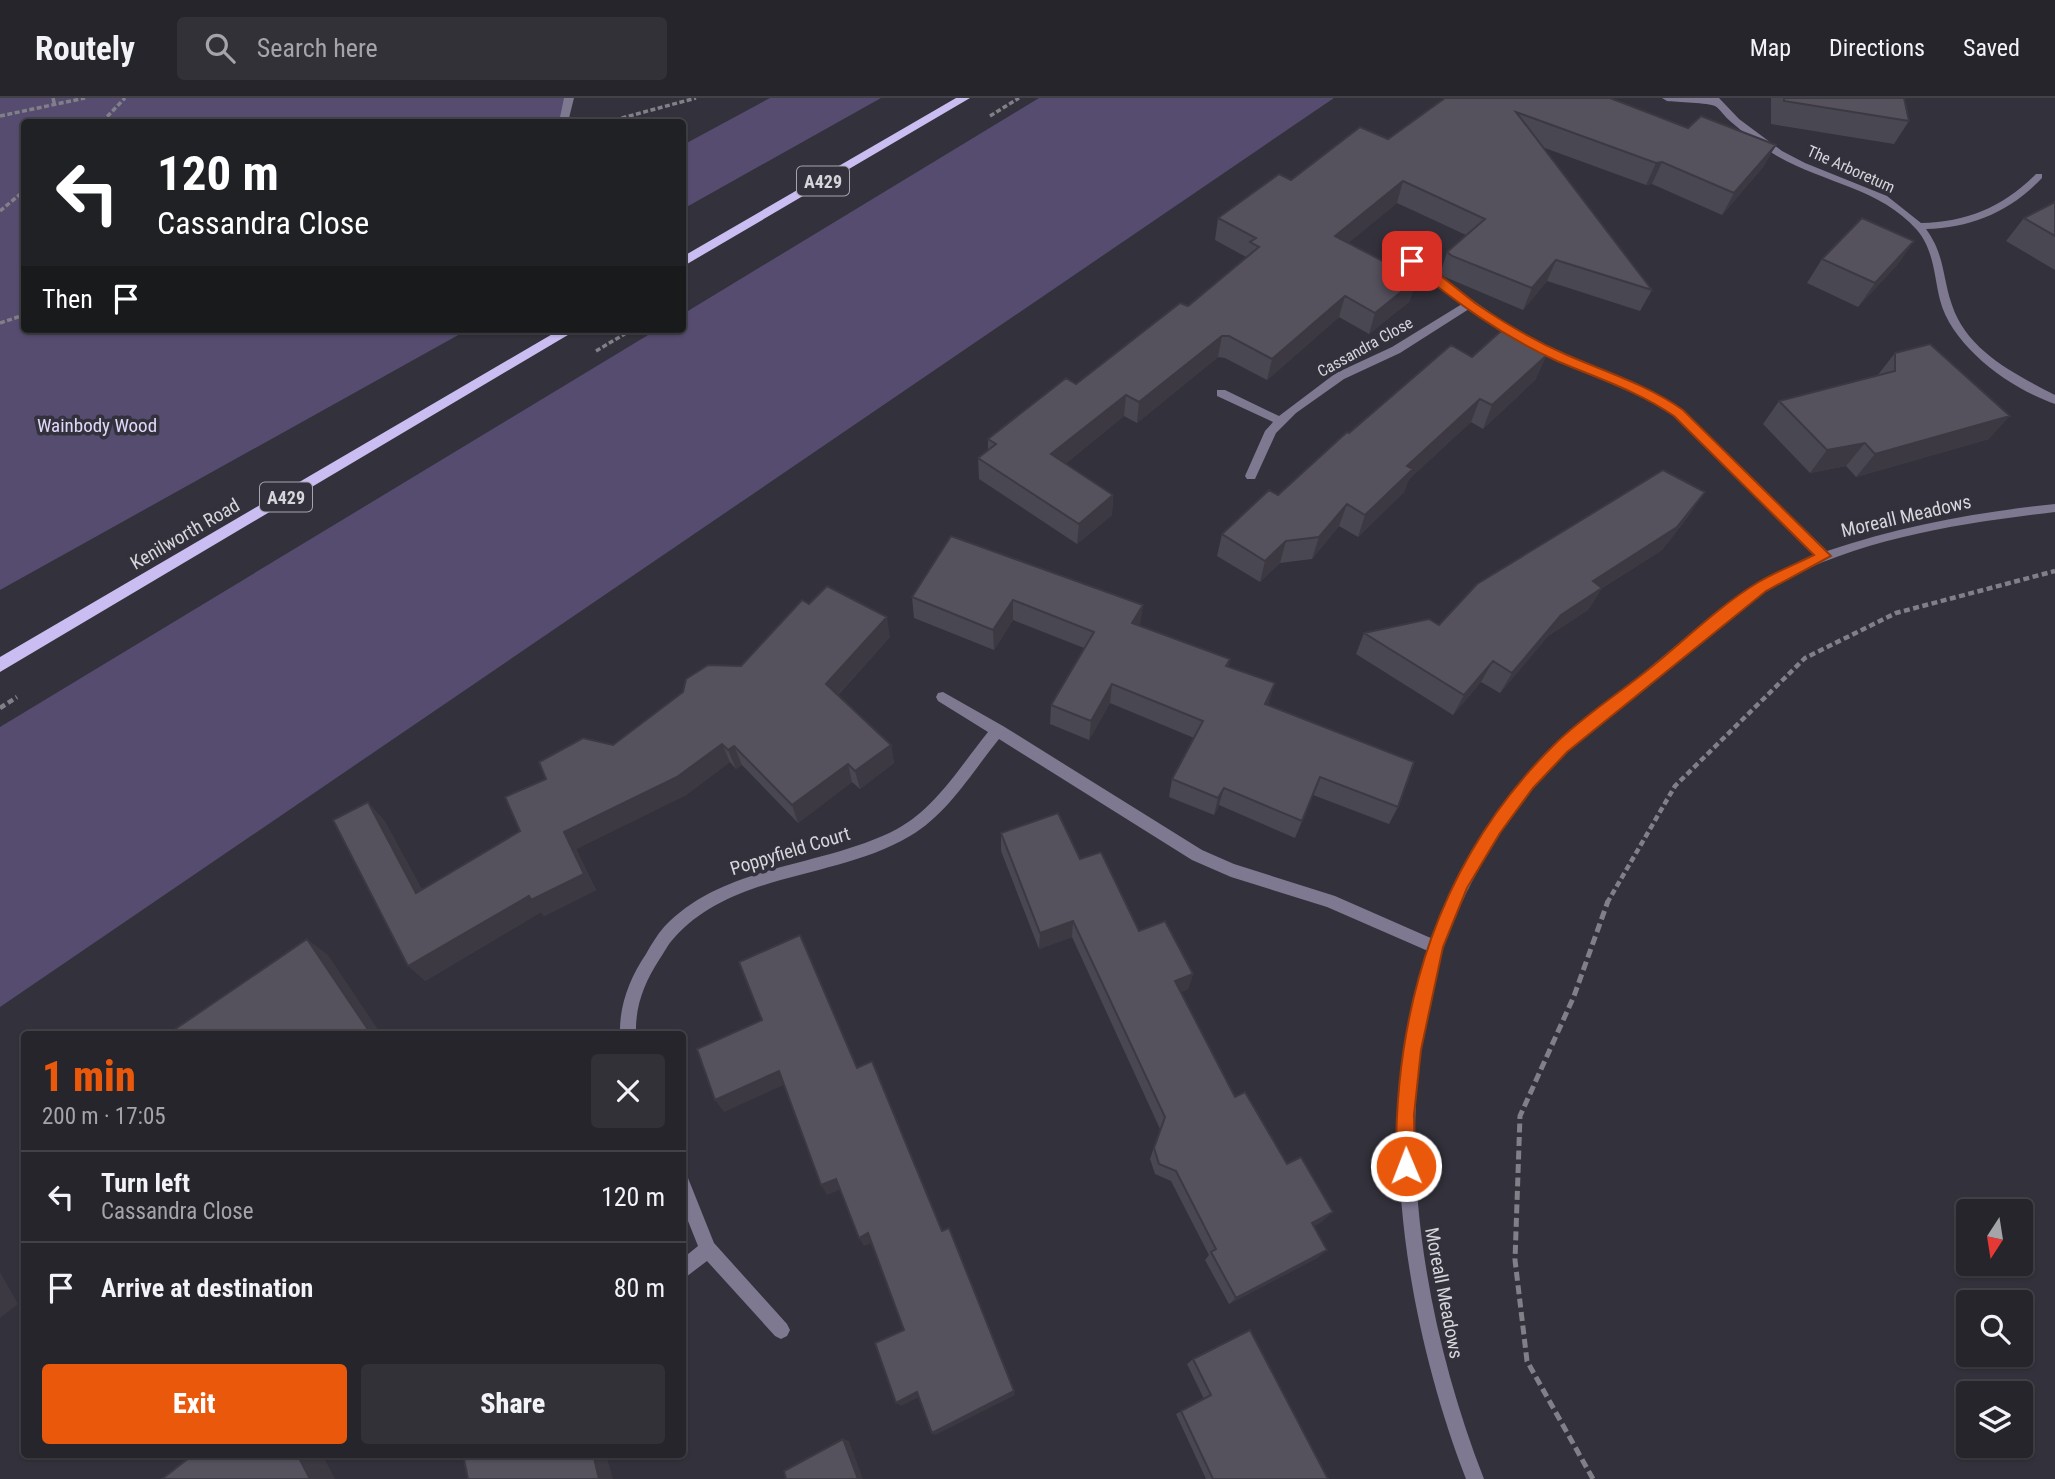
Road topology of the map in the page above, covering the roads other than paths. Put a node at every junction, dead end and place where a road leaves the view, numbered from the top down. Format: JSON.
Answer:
{"nodes":[{"id":1,"x":569,"y":98,"type":"edge"},
{"id":2,"x":964,"y":98,"type":"edge"},
{"id":3,"x":1667,"y":98,"type":"edge"},
{"id":4,"x":1715,"y":101,"type":"edge"},
{"id":5,"x":564,"y":119,"type":"edge"},
{"id":6,"x":2039,"y":176,"type":"dead end"},
{"id":7,"x":1920,"y":226,"type":"junction"},
{"id":8,"x":1388,"y":244,"type":"dead end"},
{"id":9,"x":686,"y":261,"type":"edge"},
{"id":10,"x":1469,"y":305,"type":"junction"},
{"id":11,"x":564,"y":333,"type":"edge"},
{"id":12,"x":1221,"y":393,"type":"dead end"},
{"id":13,"x":2055,"y":400,"type":"edge"},
{"id":14,"x":1280,"y":421,"type":"junction"},
{"id":15,"x":1251,"y":476,"type":"dead end"},
{"id":16,"x":2055,"y":508,"type":"edge"},
{"id":17,"x":1824,"y":556,"type":"junction"},
{"id":18,"x":0,"y":665,"type":"edge"},
{"id":19,"x":943,"y":696,"type":"dead end"},
{"id":20,"x":998,"y":730,"type":"junction"},
{"id":21,"x":1435,"y":947,"type":"junction"},
{"id":22,"x":624,"y":1031,"type":"edge"},
{"id":23,"x":686,"y":1194,"type":"edge"},
{"id":24,"x":708,"y":1249,"type":"junction"},
{"id":25,"x":686,"y":1268,"type":"edge"},
{"id":26,"x":781,"y":1330,"type":"dead end"},
{"id":27,"x":1475,"y":1479,"type":"edge"}],
"edges":[{"from":1,"to":5,"type":"street"},
{"from":2,"to":9,"type":"main road","number":"A429"},
{"from":3,"to":4,"type":"street","name":"The Arboretum"},
{"from":4,"to":7,"type":"street","name":"The Arboretum"},
{"from":6,"to":7,"type":"street"},
{"from":7,"to":13,"type":"street","name":"The Arboretum"},
{"from":8,"to":10,"type":"street"},
{"from":10,"to":14,"type":"street","name":"Cassandra Close"},
{"from":10,"to":17,"type":"street"},
{"from":11,"to":18,"type":"main road","name":"Kenilworth Road","number":"A429"},
{"from":12,"to":14,"type":"street"},
{"from":14,"to":15,"type":"street","name":"Cassandra Close"},
{"from":16,"to":17,"type":"street","name":"Moreall Meadows"},
{"from":17,"to":21,"type":"street","name":"Moreall Meadows"},
{"from":19,"to":20,"type":"street"},
{"from":20,"to":21,"type":"street"},
{"from":20,"to":22,"type":"street","name":"Poppyfield Court"},
{"from":21,"to":27,"type":"street","name":"Moreall Meadows"},
{"from":23,"to":24,"type":"street"},
{"from":24,"to":25,"type":"street"},
{"from":24,"to":26,"type":"street"}]}
